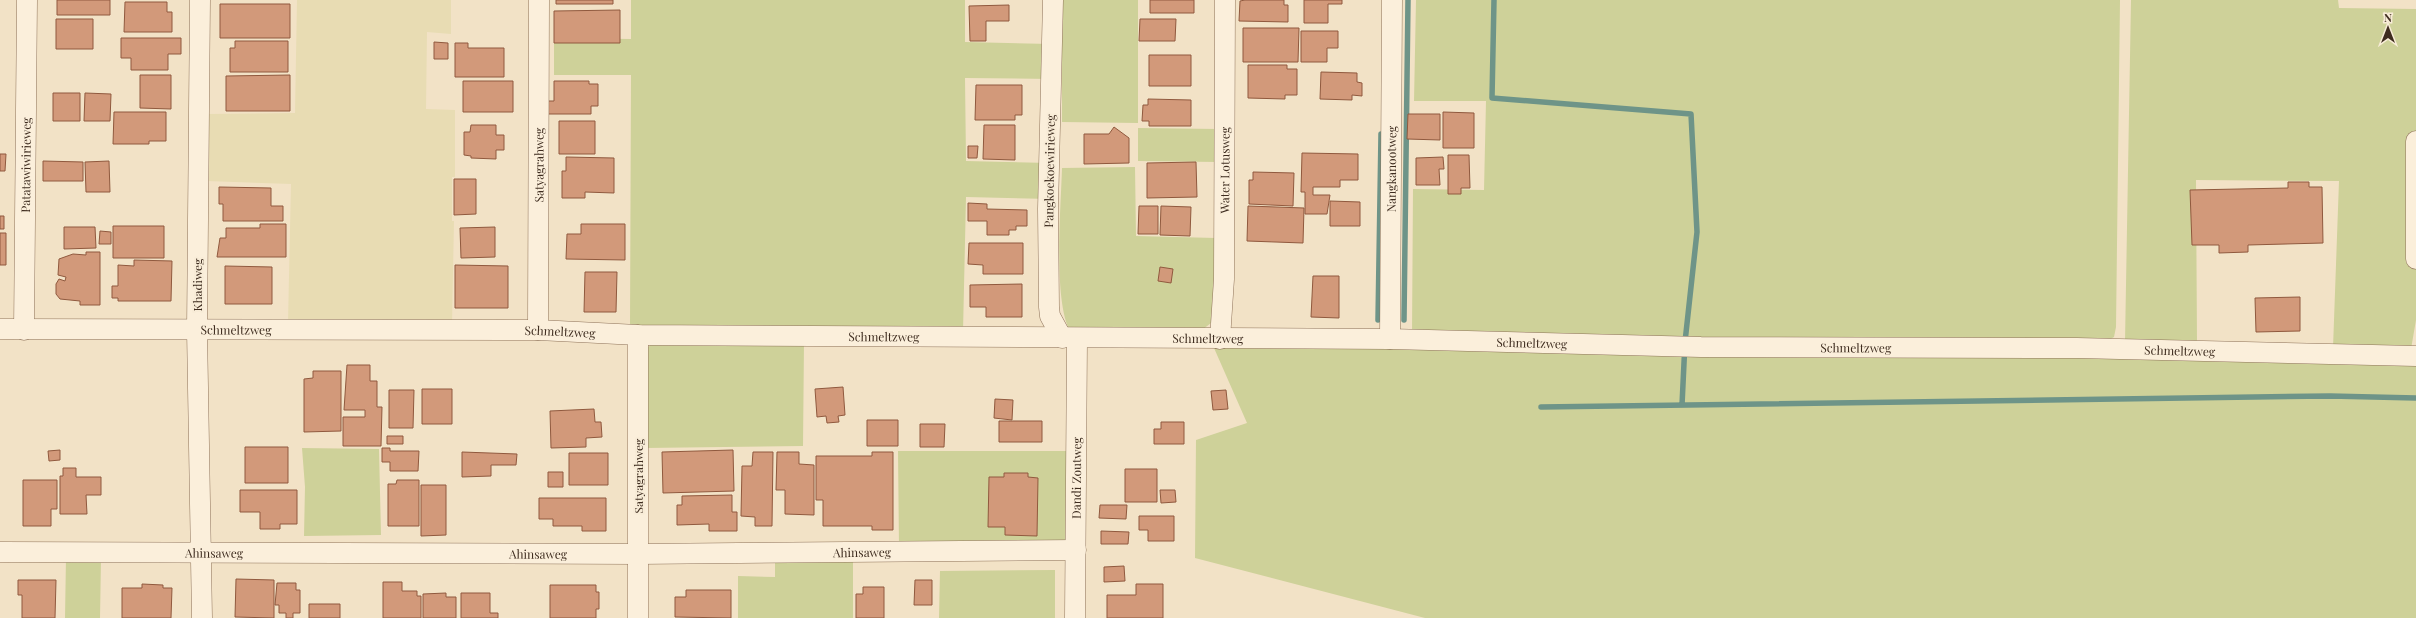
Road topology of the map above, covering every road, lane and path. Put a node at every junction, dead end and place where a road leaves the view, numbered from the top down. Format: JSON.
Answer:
{"nodes":[{"id":1,"x":27,"y":0,"type":"edge"},
{"id":2,"x":200,"y":0,"type":"edge"},
{"id":3,"x":539,"y":0,"type":"edge"},
{"id":4,"x":1053,"y":0,"type":"edge"},
{"id":5,"x":1225,"y":0,"type":"edge"},
{"id":6,"x":1392,"y":0,"type":"edge"},
{"id":7,"x":2416,"y":141,"type":"edge"},
{"id":8,"x":2415,"y":199,"type":"edge"},
{"id":9,"x":2416,"y":259,"type":"edge"},
{"id":10,"x":0,"y":329,"type":"edge"},
{"id":11,"x":24,"y":330,"type":"junction"},
{"id":12,"x":197,"y":330,"type":"junction"},
{"id":13,"x":538,"y":330,"type":"junction"},
{"id":14,"x":638,"y":334,"type":"junction"},
{"id":15,"x":1069,"y":338,"type":"junction"},
{"id":16,"x":1390,"y":339,"type":"junction"},
{"id":17,"x":1220,"y":340,"type":"junction"},
{"id":18,"x":2416,"y":356,"type":"edge"},
{"id":19,"x":1076,"y":550,"type":"junction"},
{"id":20,"x":0,"y":552,"type":"edge"},
{"id":21,"x":202,"y":552,"type":"junction"},
{"id":22,"x":638,"y":554,"type":"junction"},
{"id":23,"x":202,"y":618,"type":"edge"},
{"id":24,"x":638,"y":618,"type":"edge"},
{"id":25,"x":1075,"y":618,"type":"edge"}],
"edges":[{"from":1,"to":11,"type":"street","name":"Patatawiwirieweg"},
{"from":2,"to":12,"type":"street","name":"Khadiweg"},
{"from":3,"to":13,"type":"street","name":"Satyagrahweg"},
{"from":4,"to":15,"type":"street","name":"Pangkoekoewirieweg"},
{"from":5,"to":17,"type":"street","name":"Water Lotusweg"},
{"from":6,"to":16,"type":"street","name":"Nangkanootweg"},
{"from":7,"to":8,"type":"street"},
{"from":8,"to":9,"type":"street"},
{"from":10,"to":11,"type":"street","name":"Schmeltzweg"},
{"from":11,"to":12,"type":"street","name":"Schmeltzweg"},
{"from":12,"to":13,"type":"street","name":"Schmeltzweg"},
{"from":12,"to":21,"type":"street","name":"Khadiweg"},
{"from":13,"to":14,"type":"street","name":"Schmeltzweg"},
{"from":14,"to":15,"type":"street","name":"Schmeltzweg"},
{"from":14,"to":22,"type":"street","name":"Satyagrahweg"},
{"from":15,"to":17,"type":"street","name":"Schmeltzweg"},
{"from":15,"to":19,"type":"street","name":"Dandi Zoutweg"},
{"from":16,"to":17,"type":"street","name":"Schmeltzweg"},
{"from":16,"to":18,"type":"street","name":"Schmeltzweg"},
{"from":19,"to":22,"type":"street","name":"Ahinsaweg"},
{"from":19,"to":25,"type":"street","name":"Dandi Zoutweg"},
{"from":20,"to":21,"type":"street","name":"Ahinsaweg"},
{"from":21,"to":22,"type":"street","name":"Ahinsaweg"},
{"from":21,"to":23,"type":"street","name":"Khadiweg"},
{"from":22,"to":24,"type":"street","name":"Satyagrahweg"}]}
